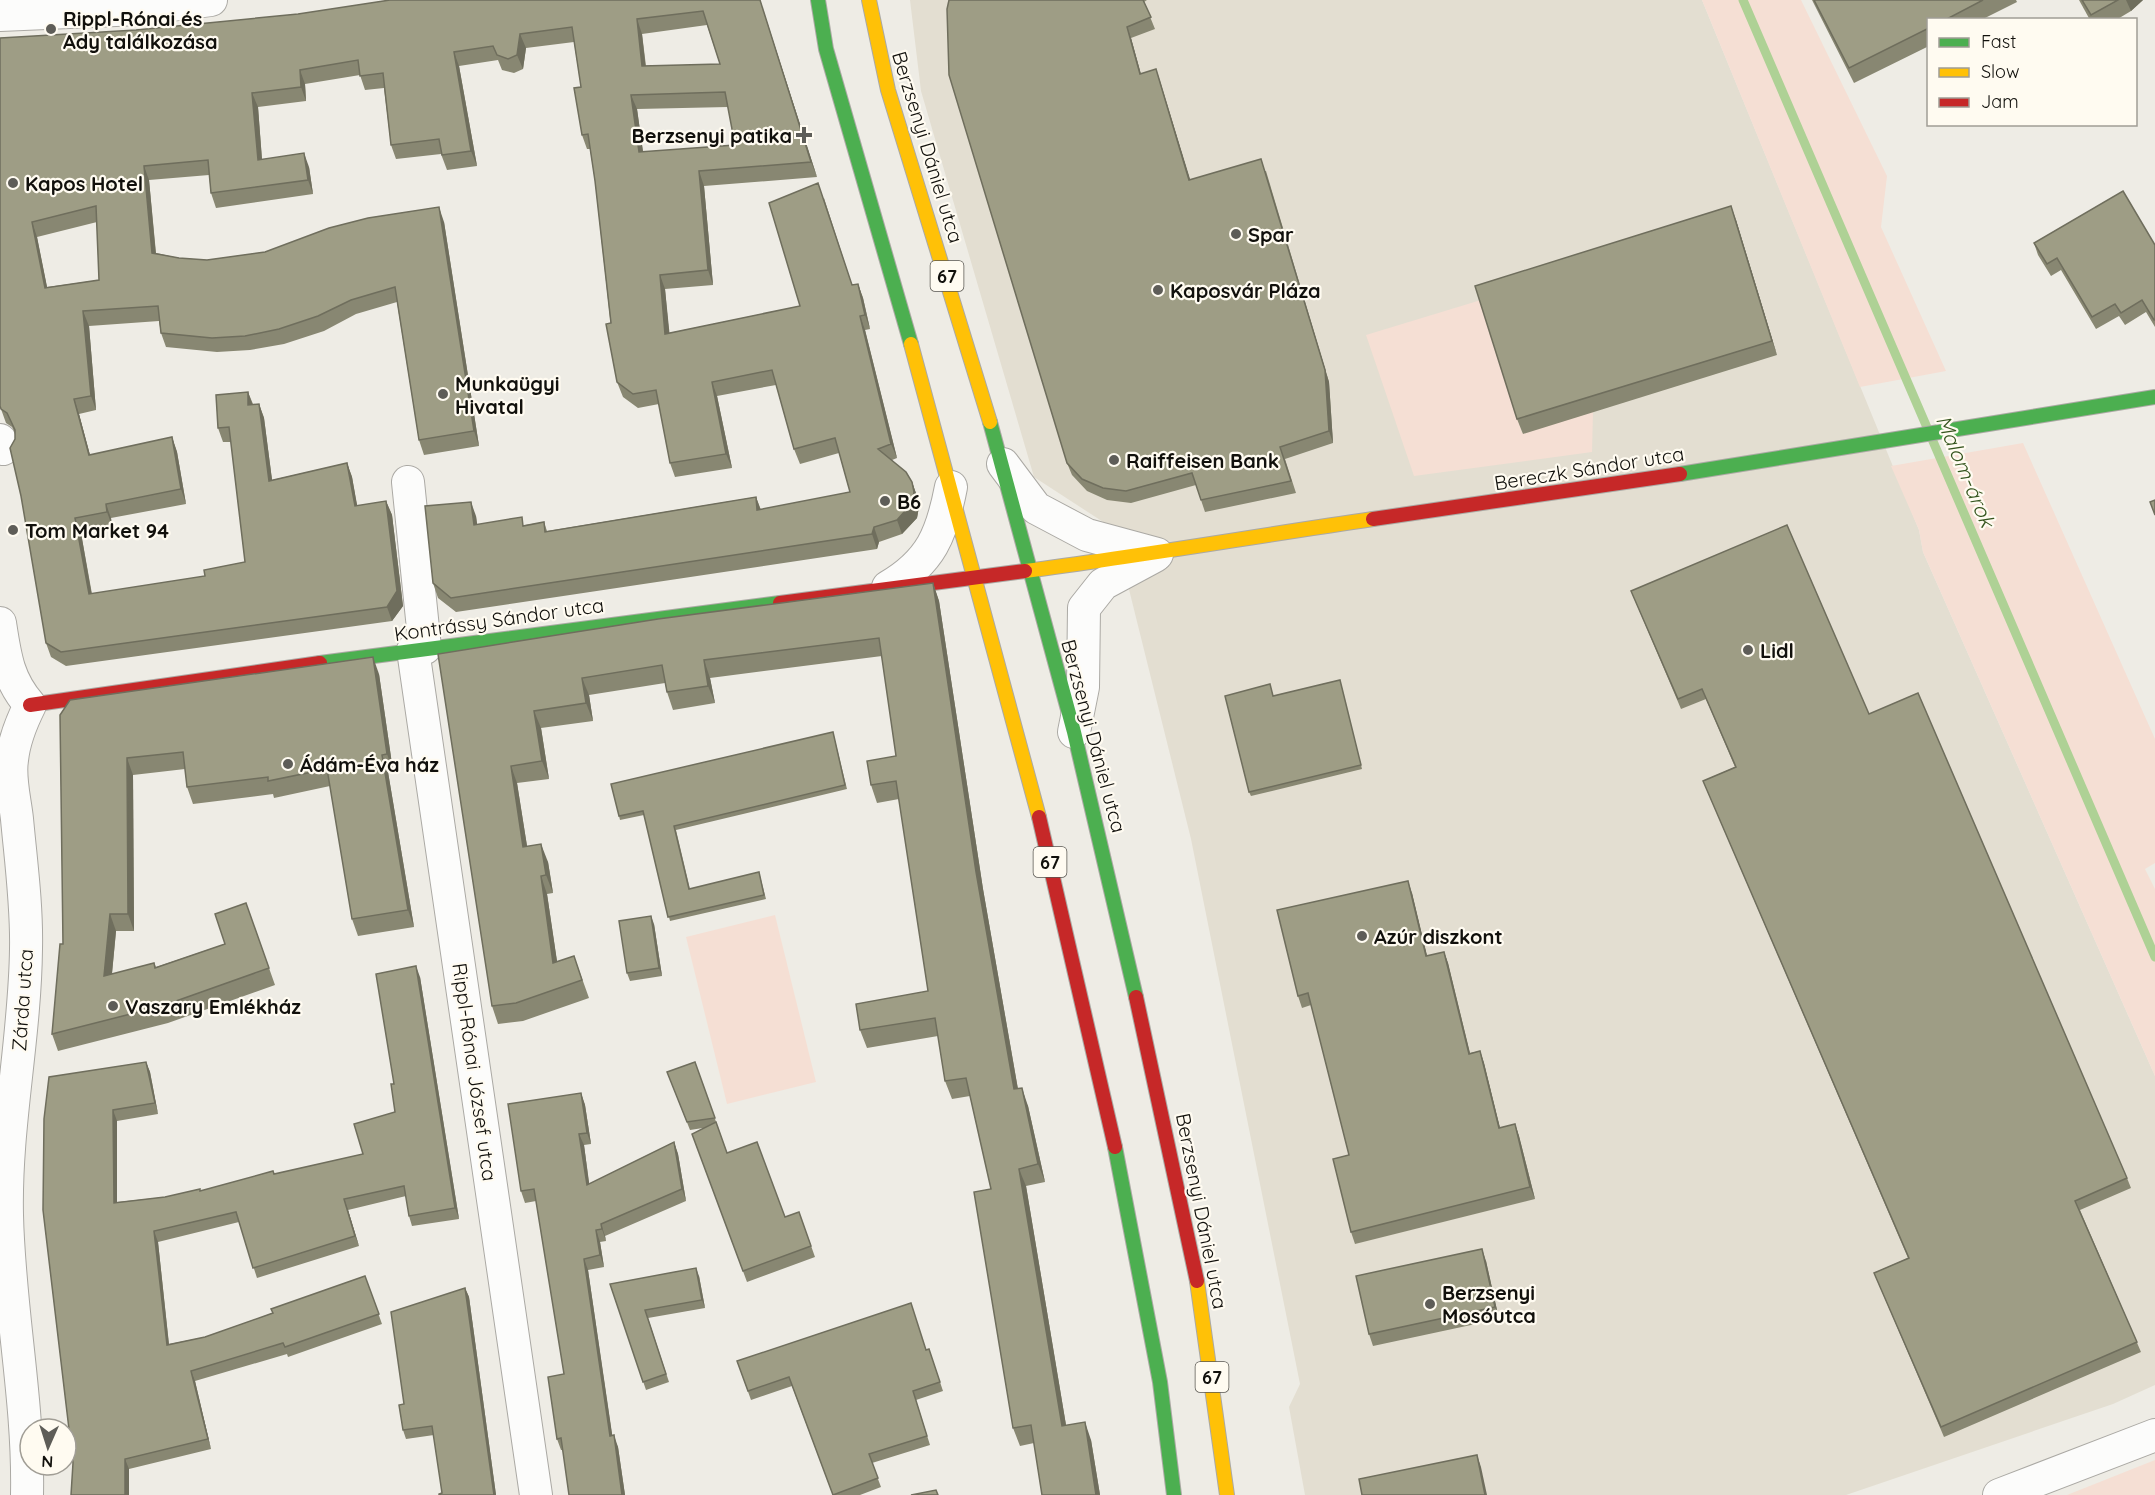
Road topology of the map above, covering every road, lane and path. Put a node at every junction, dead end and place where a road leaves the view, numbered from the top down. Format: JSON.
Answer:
{"nodes":[{"id":1,"x":211,"y":0,"type":"edge"},
{"id":2,"x":818,"y":0,"type":"edge"},
{"id":3,"x":869,"y":0,"type":"edge"},
{"id":4,"x":0,"y":15,"type":"edge"},
{"id":5,"x":2155,"y":397,"type":"edge"},
{"id":6,"x":1003,"y":464,"type":"junction"},
{"id":7,"x":408,"y":482,"type":"dead end"},
{"id":8,"x":951,"y":487,"type":"junction"},
{"id":9,"x":1158,"y":554,"type":"junction"},
{"id":10,"x":1028,"y":570,"type":"junction"},
{"id":11,"x":974,"y":578,"type":"junction"},
{"id":12,"x":888,"y":587,"type":"junction"},
{"id":13,"x":0,"y":623,"type":"edge"},
{"id":14,"x":419,"y":649,"type":"junction"},
{"id":15,"x":30,"y":705,"type":"junction"},
{"id":16,"x":1074,"y":732,"type":"junction"},
{"id":17,"x":10,"y":1033,"type":"edge"},
{"id":18,"x":2155,"y":1435,"type":"edge"},
{"id":19,"x":27,"y":1495,"type":"edge"},
{"id":20,"x":536,"y":1495,"type":"edge"},
{"id":21,"x":1174,"y":1495,"type":"edge"},
{"id":22,"x":1227,"y":1495,"type":"edge"},
{"id":23,"x":1999,"y":1495,"type":"edge"}],
"edges":[{"from":1,"to":4,"type":"street"},
{"from":2,"to":8,"type":"main road","number":"67"},
{"from":3,"to":6,"type":"main road","name":"Berzsenyi Dániel utca","number":"67"},
{"from":5,"to":9,"type":"main road","name":"Bereczk Sándor utca"},
{"from":6,"to":9,"type":"street"},
{"from":6,"to":10,"type":"main road","name":"Berzsenyi Dániel utca","number":"67"},
{"from":7,"to":14,"type":"street","name":"Rippl-Rónai József utca"},
{"from":8,"to":11,"type":"main road","number":"67"},
{"from":8,"to":12,"type":"street"},
{"from":9,"to":10,"type":"main road","name":"Bereczk Sándor utca"},
{"from":9,"to":16,"type":"street"},
{"from":10,"to":11,"type":"main road","name":"Bereczk Sándor utca"},
{"from":10,"to":16,"type":"main road","name":"Berzsenyi Dániel utca","number":"67"},
{"from":11,"to":12,"type":"main road","name":"Kontrássy Sándor utca"},
{"from":11,"to":21,"type":"main road","number":"67"},
{"from":12,"to":14,"type":"main road","name":"Kontrássy Sándor utca"},
{"from":13,"to":15,"type":"street"},
{"from":14,"to":15,"type":"main road","name":"Kontrássy Sándor utca"},
{"from":14,"to":20,"type":"street","name":"Rippl-Rónai József utca"},
{"from":15,"to":17,"type":"street","name":"Zárda utca"},
{"from":16,"to":22,"type":"main road","name":"Berzsenyi Dániel utca","number":"67"},
{"from":17,"to":19,"type":"street","name":"Zárda utca"},
{"from":18,"to":23,"type":"street"}]}
